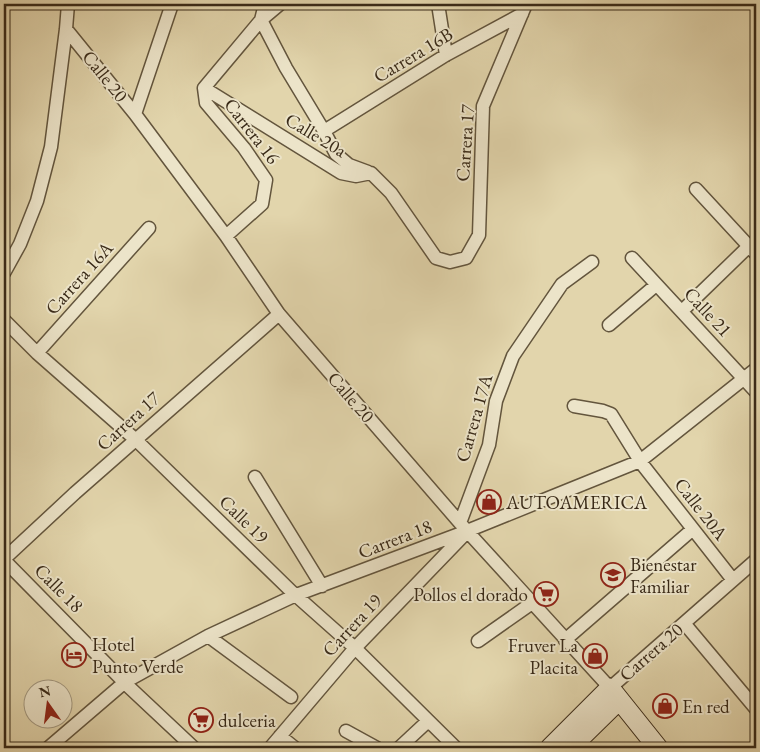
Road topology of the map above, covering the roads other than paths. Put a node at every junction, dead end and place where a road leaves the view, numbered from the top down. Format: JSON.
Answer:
{"nodes":[{"id":1,"x":68,"y":4,"type":"edge"},
{"id":2,"x":172,"y":4,"type":"edge"},
{"id":3,"x":265,"y":4,"type":"edge"},
{"id":4,"x":280,"y":4,"type":"edge"},
{"id":5,"x":438,"y":4,"type":"edge"},
{"id":6,"x":524,"y":9,"type":"edge"},
{"id":7,"x":262,"y":20,"type":"junction"},
{"id":8,"x":66,"y":29,"type":"junction"},
{"id":9,"x":446,"y":55,"type":"junction"},
{"id":10,"x":204,"y":88,"type":"junction"},
{"id":11,"x":135,"y":114,"type":"junction"},
{"id":12,"x":324,"y":131,"type":"junction"},
{"id":13,"x":372,"y":173,"type":"junction"},
{"id":14,"x":696,"y":189,"type":"dead end"},
{"id":15,"x":149,"y":228,"type":"dead end"},
{"id":16,"x":226,"y":236,"type":"junction"},
{"id":17,"x":752,"y":250,"type":"edge"},
{"id":18,"x":632,"y":258,"type":"dead end"},
{"id":19,"x":592,"y":262,"type":"dead end"},
{"id":20,"x":4,"y":273,"type":"edge"},
{"id":21,"x":656,"y":285,"type":"junction"},
{"id":22,"x":682,"y":311,"type":"junction"},
{"id":23,"x":279,"y":314,"type":"junction"},
{"id":24,"x":4,"y":320,"type":"edge"},
{"id":25,"x":609,"y":325,"type":"dead end"},
{"id":26,"x":36,"y":353,"type":"junction"},
{"id":27,"x":756,"y":368,"type":"edge"},
{"id":28,"x":744,"y":379,"type":"junction"},
{"id":29,"x":756,"y":392,"type":"edge"},
{"id":30,"x":574,"y":406,"type":"dead end"},
{"id":31,"x":136,"y":440,"type":"junction"},
{"id":32,"x":640,"y":461,"type":"junction"},
{"id":33,"x":255,"y":477,"type":"dead end"},
{"id":34,"x":464,"y":527,"type":"junction"},
{"id":35,"x":694,"y":529,"type":"junction"},
{"id":36,"x":4,"y":560,"type":"edge"},
{"id":37,"x":756,"y":560,"type":"edge"},
{"id":38,"x":733,"y":580,"type":"junction"},
{"id":39,"x":322,"y":586,"type":"junction"},
{"id":40,"x":296,"y":595,"type":"junction"},
{"id":41,"x":532,"y":603,"type":"junction"},
{"id":42,"x":684,"y":623,"type":"junction"},
{"id":43,"x":208,"y":636,"type":"junction"},
{"id":44,"x":565,"y":640,"type":"junction"},
{"id":45,"x":478,"y":641,"type":"dead end"},
{"id":46,"x":355,"y":648,"type":"junction"},
{"id":47,"x":125,"y":682,"type":"junction"},
{"id":48,"x":615,"y":694,"type":"junction"},
{"id":49,"x":291,"y":698,"type":"dead end"},
{"id":50,"x":756,"y":709,"type":"edge"},
{"id":51,"x":428,"y":721,"type":"junction"},
{"id":52,"x":346,"y":731,"type":"dead end"},
{"id":53,"x":280,"y":736,"type":"junction"},
{"id":54,"x":48,"y":748,"type":"edge"},
{"id":55,"x":194,"y":748,"type":"edge"},
{"id":56,"x":270,"y":748,"type":"edge"},
{"id":57,"x":296,"y":748,"type":"edge"},
{"id":58,"x":376,"y":748,"type":"edge"},
{"id":59,"x":399,"y":748,"type":"edge"},
{"id":60,"x":456,"y":748,"type":"edge"},
{"id":61,"x":550,"y":748,"type":"edge"},
{"id":62,"x":570,"y":748,"type":"edge"},
{"id":63,"x":658,"y":748,"type":"edge"}],
"edges":[{"from":1,"to":8,"type":"street"},
{"from":2,"to":11,"type":"street"},
{"from":3,"to":7,"type":"street"},
{"from":4,"to":7,"type":"street","name":"Carrera 16"},
{"from":5,"to":9,"type":"street"},
{"from":6,"to":9,"type":"street","name":"Carrera 16B"},
{"from":6,"to":13,"type":"street","name":"Carrera 17"},
{"from":7,"to":10,"type":"street","name":"Carrera 16"},
{"from":7,"to":12,"type":"street"},
{"from":8,"to":11,"type":"street","name":"Calle 20"},
{"from":8,"to":20,"type":"street"},
{"from":9,"to":12,"type":"street","name":"Carrera 16B"},
{"from":10,"to":13,"type":"street","name":"Calle 20a"},
{"from":10,"to":16,"type":"street","name":"Carrera 16"},
{"from":11,"to":16,"type":"street","name":"Calle 20"},
{"from":12,"to":13,"type":"street"},
{"from":14,"to":17,"type":"street"},
{"from":15,"to":26,"type":"street","name":"Carrera 16A"},
{"from":16,"to":23,"type":"street","name":"Calle 20"},
{"from":17,"to":22,"type":"street"},
{"from":18,"to":21,"type":"street","name":"Calle 21"},
{"from":19,"to":34,"type":"street","name":"Carrera 17A"},
{"from":21,"to":22,"type":"street","name":"Calle 21"},
{"from":21,"to":25,"type":"street"},
{"from":22,"to":28,"type":"street","name":"Calle 21"},
{"from":23,"to":31,"type":"street","name":"Carrera 17"},
{"from":23,"to":34,"type":"street","name":"Calle 20"},
{"from":24,"to":26,"type":"street","name":"Calle 19"},
{"from":26,"to":31,"type":"street","name":"Calle 19"},
{"from":27,"to":28,"type":"street","name":"Carrera 18"},
{"from":28,"to":29,"type":"street","name":"Calle 21"},
{"from":28,"to":32,"type":"street","name":"Carrera 18"},
{"from":30,"to":32,"type":"street","name":"Calle 20A"},
{"from":31,"to":36,"type":"street","name":"Carrera 17"},
{"from":31,"to":40,"type":"street","name":"Calle 19"},
{"from":32,"to":34,"type":"street","name":"Carrera 18"},
{"from":32,"to":35,"type":"street","name":"Calle 20A"},
{"from":33,"to":39,"type":"street"},
{"from":34,"to":39,"type":"street","name":"Carrera 18"},
{"from":34,"to":41,"type":"street","name":"Calle 20"},
{"from":34,"to":46,"type":"street","name":"Carrera 19"},
{"from":35,"to":38,"type":"street","name":"Calle 20A"},
{"from":35,"to":44,"type":"street"},
{"from":36,"to":47,"type":"street","name":"Calle 18"},
{"from":37,"to":38,"type":"street","name":"Carrera 20"},
{"from":38,"to":42,"type":"street","name":"Carrera 20"},
{"from":39,"to":40,"type":"street","name":"Carrera 18"},
{"from":40,"to":43,"type":"street","name":"Carrera 18"},
{"from":40,"to":46,"type":"street","name":"Calle 19"},
{"from":41,"to":44,"type":"street","name":"Calle 20"},
{"from":41,"to":45,"type":"street"},
{"from":42,"to":48,"type":"street","name":"Carrera 20"},
{"from":42,"to":50,"type":"street"},
{"from":43,"to":47,"type":"street","name":"Carrera 18"},
{"from":43,"to":49,"type":"street"},
{"from":44,"to":48,"type":"street","name":"Calle 20"},
{"from":46,"to":51,"type":"street","name":"Calle 19"},
{"from":46,"to":53,"type":"street","name":"Carrera 19"},
{"from":47,"to":54,"type":"street","name":"Carrera 18"},
{"from":47,"to":55,"type":"street","name":"Calle 18"},
{"from":48,"to":61,"type":"street","name":"Carrera 20"},
{"from":48,"to":62,"type":"street"},
{"from":48,"to":63,"type":"street","name":"Calle 20"},
{"from":51,"to":59,"type":"street"},
{"from":51,"to":60,"type":"street","name":"Calle 19"},
{"from":52,"to":58,"type":"street"},
{"from":53,"to":56,"type":"street","name":"Carrera 19"},
{"from":53,"to":57,"type":"street"}]}
